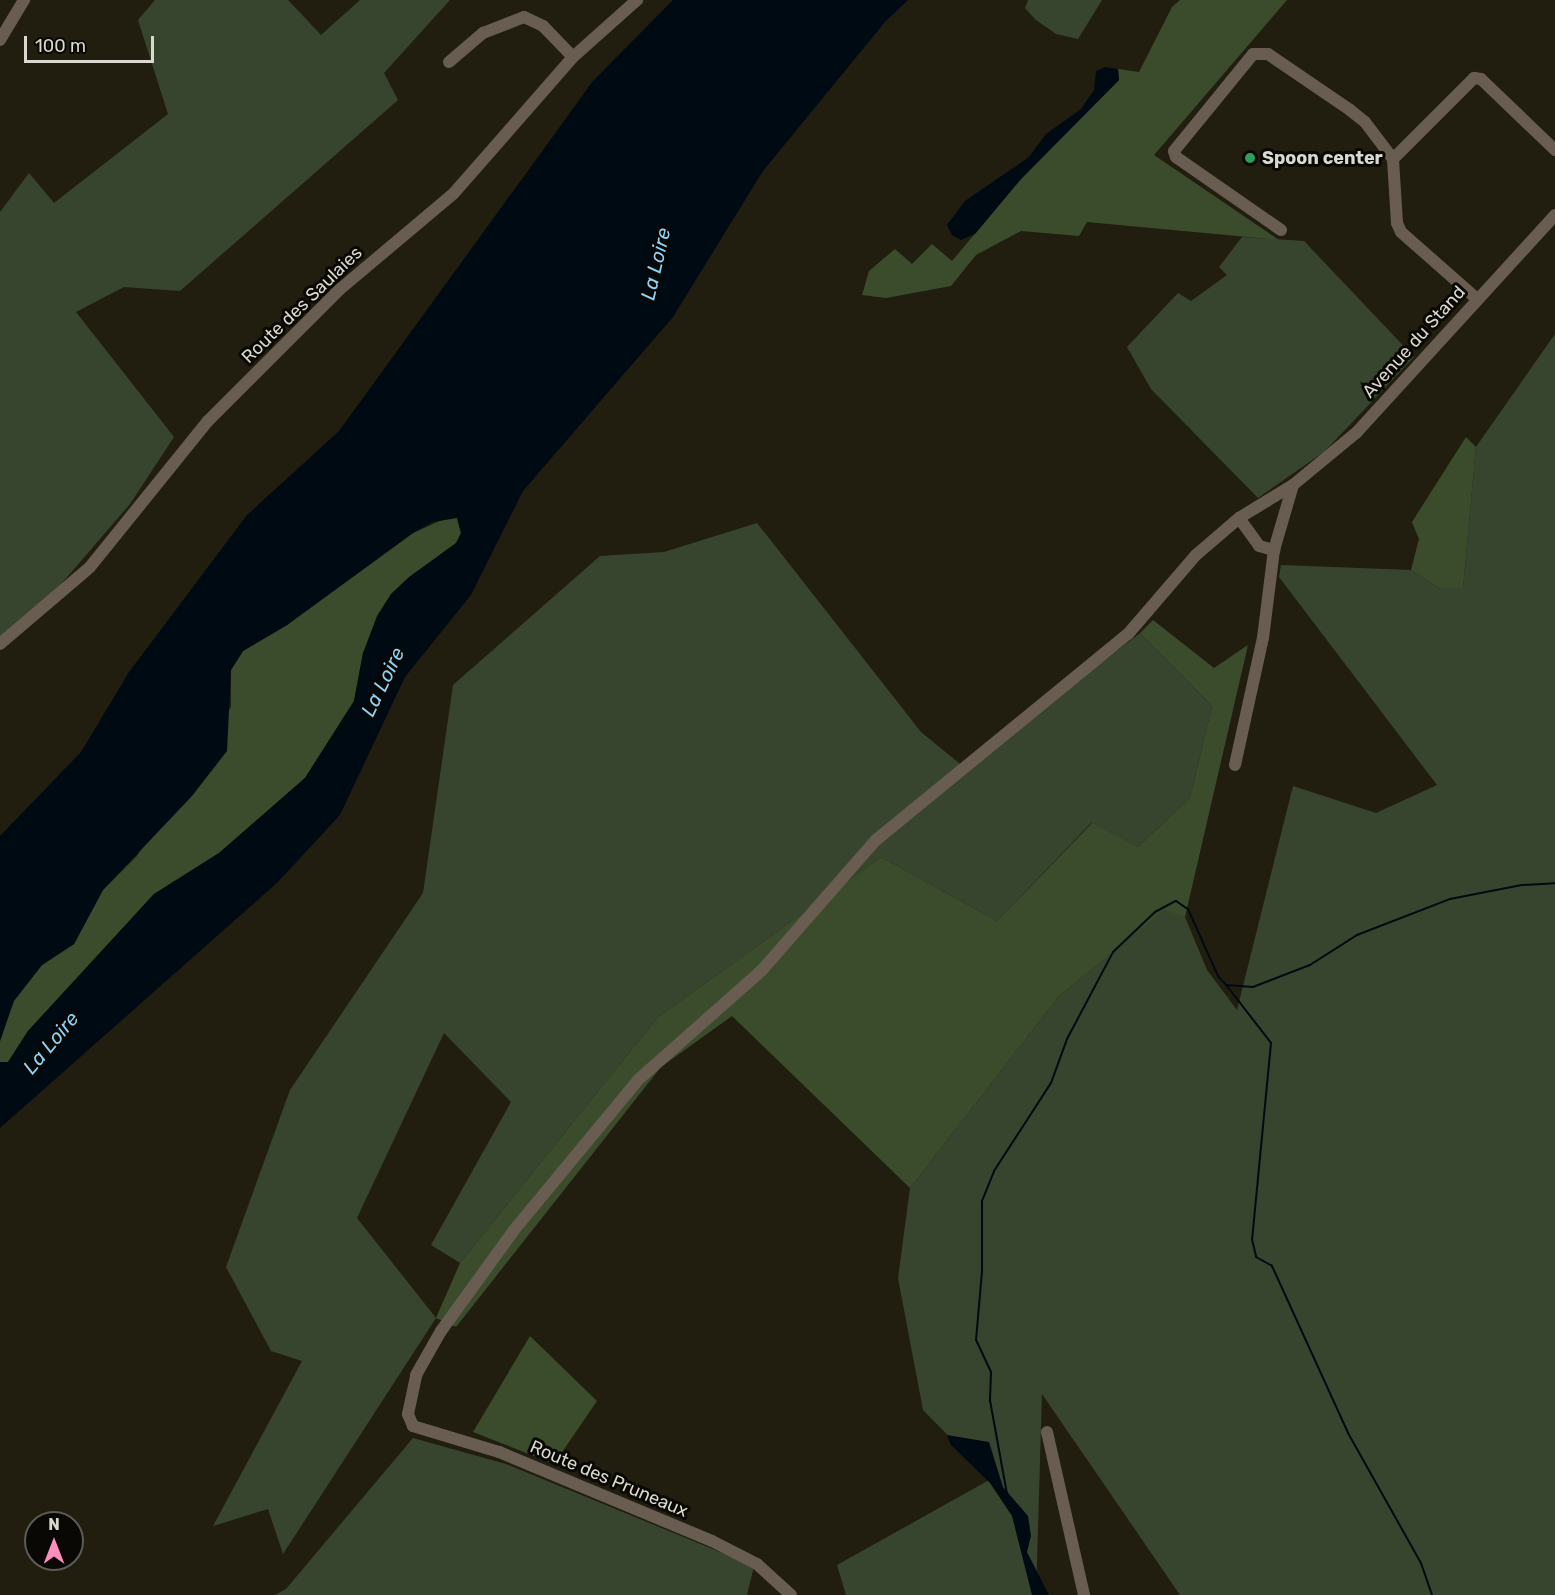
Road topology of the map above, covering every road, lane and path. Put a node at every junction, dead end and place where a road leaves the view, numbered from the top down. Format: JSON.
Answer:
{"nodes":[{"id":1,"x":24,"y":0,"type":"edge"},
{"id":2,"x":637,"y":0,"type":"edge"},
{"id":3,"x":0,"y":40,"type":"edge"},
{"id":4,"x":573,"y":57,"type":"junction"},
{"id":5,"x":449,"y":62,"type":"dead end"},
{"id":6,"x":1555,"y":150,"type":"edge"},
{"id":7,"x":1393,"y":159,"type":"junction"},
{"id":8,"x":1555,"y":215,"type":"edge"},
{"id":9,"x":1281,"y":230,"type":"dead end"},
{"id":10,"x":1477,"y":299,"type":"junction"},
{"id":11,"x":1293,"y":485,"type":"junction"},
{"id":12,"x":1239,"y":518,"type":"junction"},
{"id":13,"x":1275,"y":550,"type":"junction"},
{"id":14,"x":0,"y":644,"type":"edge"},
{"id":15,"x":1234,"y":765,"type":"dead end"},
{"id":16,"x":408,"y":1414,"type":"joint"},
{"id":17,"x":1047,"y":1432,"type":"dead end"},
{"id":18,"x":791,"y":1595,"type":"edge"},
{"id":19,"x":1084,"y":1595,"type":"edge"}],
"edges":[{"from":1,"to":3,"type":"street"},
{"from":2,"to":4,"type":"street","name":"Route des Saulaies"},
{"from":4,"to":5,"type":"street"},
{"from":4,"to":14,"type":"street","name":"Route des Saulaies"},
{"from":6,"to":7,"type":"street"},
{"from":7,"to":9,"type":"street"},
{"from":7,"to":10,"type":"street"},
{"from":8,"to":10,"type":"street","name":"Avenue du Stand"},
{"from":10,"to":11,"type":"street","name":"Avenue du Stand"},
{"from":11,"to":12,"type":"street","name":"Avenue du Stand"},
{"from":11,"to":13,"type":"street"},
{"from":12,"to":13,"type":"street"},
{"from":12,"to":16,"type":"street","name":"Avenue du Stand"},
{"from":13,"to":15,"type":"street"},
{"from":16,"to":18,"type":"street","name":"Route des Pruneaux"},
{"from":17,"to":19,"type":"street"}]}
